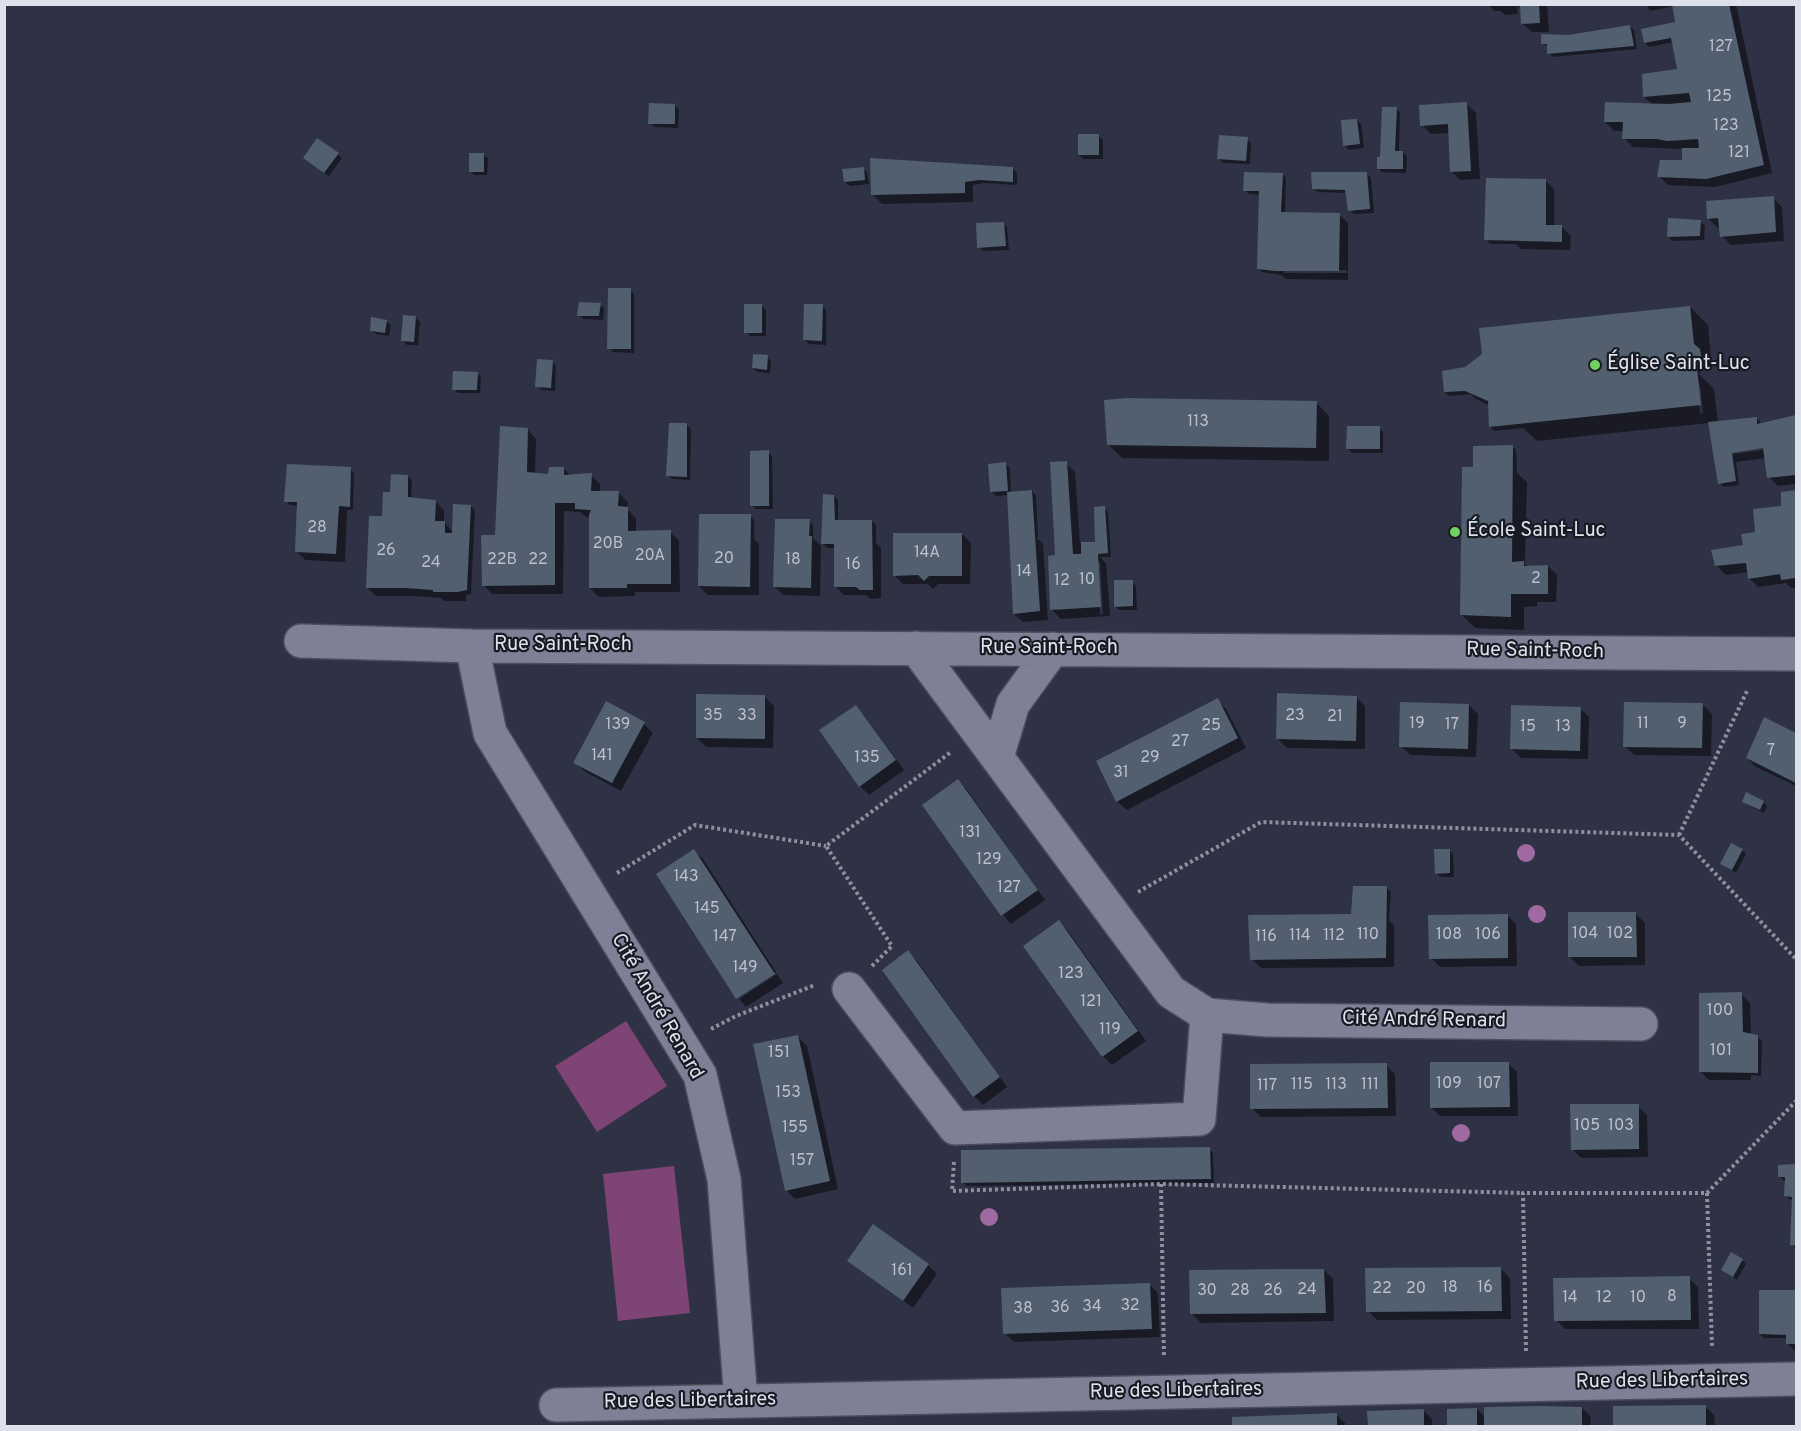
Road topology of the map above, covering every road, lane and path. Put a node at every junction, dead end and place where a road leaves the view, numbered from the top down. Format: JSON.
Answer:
{"nodes":[{"id":1,"x":301,"y":641,"type":"dead end"},
{"id":2,"x":472,"y":646,"type":"junction"},
{"id":3,"x":916,"y":648,"type":"junction"},
{"id":4,"x":1053,"y":649,"type":"junction"},
{"id":5,"x":1764,"y":654,"type":"junction"},
{"id":6,"x":1797,"y":654,"type":"edge"},
{"id":7,"x":987,"y":744,"type":"junction"},
{"id":8,"x":1679,"y":835,"type":"junction"},
{"id":9,"x":826,"y":846,"type":"junction"},
{"id":10,"x":587,"y":891,"type":"junction"},
{"id":11,"x":1109,"y":909,"type":"junction"},
{"id":12,"x":1797,"y":959,"type":"edge"},
{"id":13,"x":849,"y":989,"type":"junction"},
{"id":14,"x":1208,"y":1015,"type":"junction"},
{"id":15,"x":1641,"y":1024,"type":"dead end"},
{"id":16,"x":682,"y":1045,"type":"junction"},
{"id":17,"x":1797,"y":1101,"type":"edge"},
{"id":18,"x":955,"y":1128,"type":"junction"},
{"id":19,"x":1161,"y":1184,"type":"junction"},
{"id":20,"x":1523,"y":1193,"type":"junction"},
{"id":21,"x":1707,"y":1193,"type":"junction"},
{"id":22,"x":1797,"y":1379,"type":"edge"},
{"id":23,"x":1714,"y":1381,"type":"junction"},
{"id":24,"x":1527,"y":1385,"type":"junction"},
{"id":25,"x":1165,"y":1392,"type":"junction"},
{"id":26,"x":741,"y":1401,"type":"junction"},
{"id":27,"x":556,"y":1405,"type":"dead end"}],
"edges":[{"from":1,"to":2,"type":"street","name":"Rue Saint-Roch"},
{"from":2,"to":3,"type":"street","name":"Rue Saint-Roch"},
{"from":2,"to":10,"type":"street","name":"Cité André Renard"},
{"from":3,"to":4,"type":"street","name":"Rue Saint-Roch"},
{"from":3,"to":7,"type":"street","name":"Cité André Renard"},
{"from":4,"to":5,"type":"street","name":"Rue Saint-Roch"},
{"from":4,"to":7,"type":"street"},
{"from":5,"to":6,"type":"street","name":"Rue Saint-Roch"},
{"from":5,"to":8,"type":"path"},
{"from":7,"to":9,"type":"path"},
{"from":7,"to":11,"type":"street","name":"Cité André Renard"},
{"from":8,"to":11,"type":"path"},
{"from":8,"to":12,"type":"path"},
{"from":9,"to":10,"type":"path"},
{"from":9,"to":13,"type":"path"},
{"from":10,"to":16,"type":"street","name":"Cité André Renard"},
{"from":11,"to":14,"type":"street","name":"Cité André Renard"},
{"from":13,"to":16,"type":"path"},
{"from":13,"to":18,"type":"street"},
{"from":14,"to":15,"type":"street","name":"Cité André Renard"},
{"from":14,"to":18,"type":"street"},
{"from":16,"to":26,"type":"street","name":"Cité André Renard"},
{"from":17,"to":21,"type":"path"},
{"from":18,"to":19,"type":"path"},
{"from":19,"to":20,"type":"path"},
{"from":19,"to":25,"type":"path"},
{"from":20,"to":21,"type":"path"},
{"from":20,"to":24,"type":"path"},
{"from":21,"to":23,"type":"path"},
{"from":22,"to":23,"type":"street","name":"Rue des Libertaires"},
{"from":23,"to":24,"type":"street","name":"Rue des Libertaires"},
{"from":24,"to":25,"type":"street","name":"Rue des Libertaires"},
{"from":25,"to":26,"type":"street","name":"Rue des Libertaires"},
{"from":26,"to":27,"type":"street","name":"Rue des Libertaires"}]}
